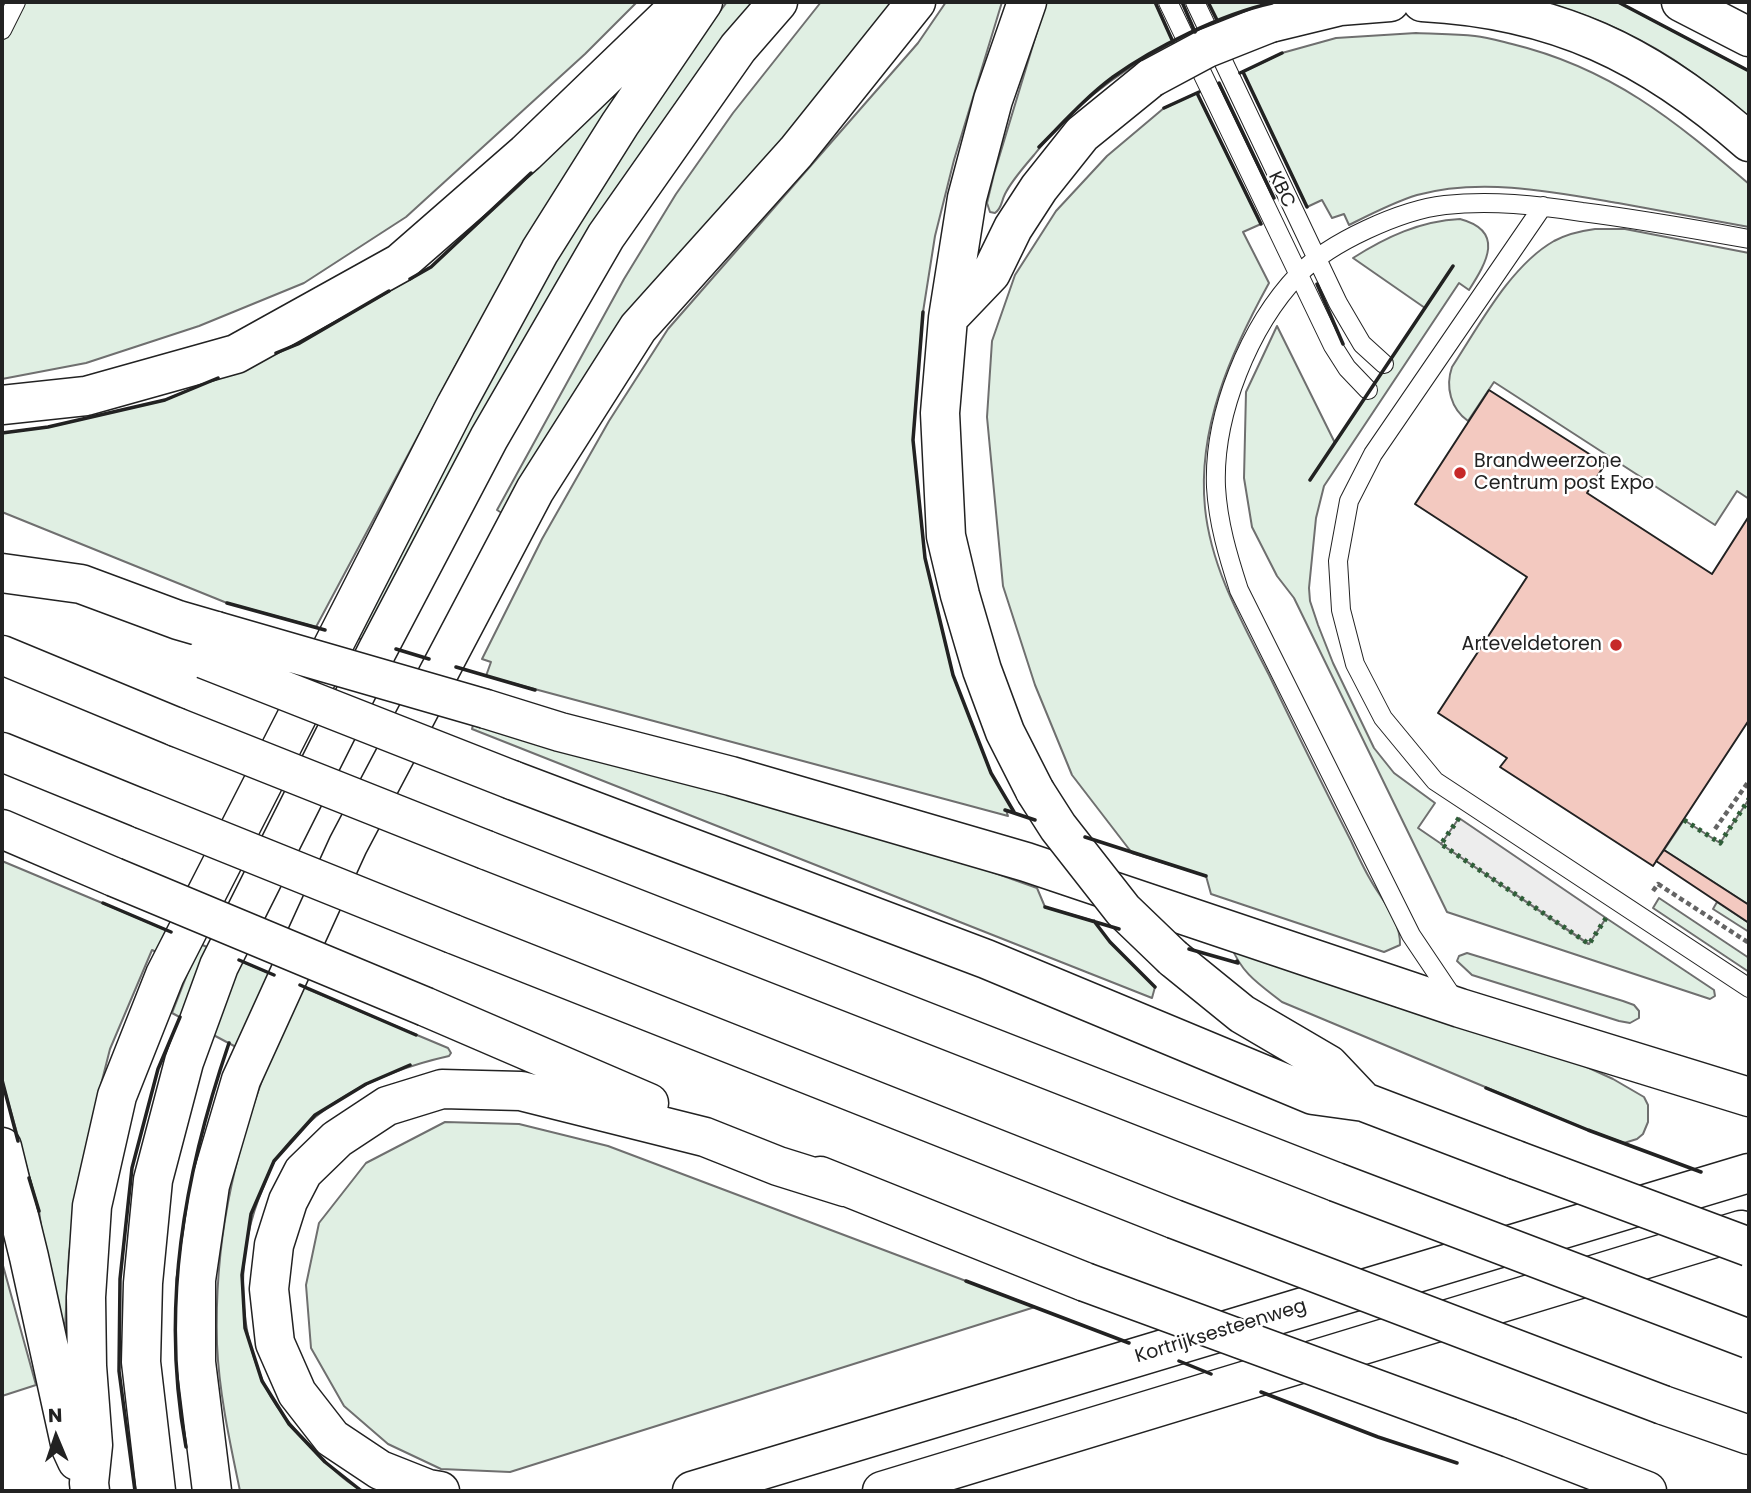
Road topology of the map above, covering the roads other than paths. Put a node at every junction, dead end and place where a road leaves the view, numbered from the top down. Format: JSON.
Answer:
{"nodes":[{"id":1,"x":16,"y":2,"type":"edge"},
{"id":2,"x":683,"y":2,"type":"edge"},
{"id":3,"x":703,"y":2,"type":"edge"},
{"id":4,"x":778,"y":2,"type":"edge"},
{"id":5,"x":916,"y":2,"type":"edge"},
{"id":6,"x":1027,"y":2,"type":"edge"},
{"id":7,"x":1168,"y":2,"type":"edge"},
{"id":8,"x":1195,"y":2,"type":"edge"},
{"id":9,"x":1390,"y":2,"type":"edge"},
{"id":10,"x":1422,"y":2,"type":"edge"},
{"id":11,"x":1681,"y":2,"type":"edge"},
{"id":12,"x":2,"y":30,"type":"edge"},
{"id":13,"x":1749,"y":37,"type":"edge"},
{"id":14,"x":1749,"y":142,"type":"edge"},
{"id":15,"x":1543,"y":206,"type":"junction"},
{"id":16,"x":1749,"y":239,"type":"edge"},
{"id":17,"x":1317,"y":259,"type":"junction"},
{"id":18,"x":1298,"y":275,"type":"junction"},
{"id":19,"x":948,"y":318,"type":"junction"},
{"id":20,"x":1384,"y":364,"type":"dead end"},
{"id":21,"x":1368,"y":390,"type":"dead end"},
{"id":22,"x":2,"y":405,"type":"edge"},
{"id":23,"x":2,"y":573,"type":"edge"},
{"id":24,"x":210,"y":645,"type":"junction"},
{"id":25,"x":2,"y":655,"type":"edge"},
{"id":26,"x":2,"y":752,"type":"edge"},
{"id":27,"x":2,"y":829,"type":"edge"},
{"id":28,"x":1749,"y":988,"type":"edge"},
{"id":29,"x":1460,"y":1007,"type":"junction"},
{"id":30,"x":1749,"y":1097,"type":"edge"},
{"id":31,"x":1364,"y":1102,"type":"junction"},
{"id":32,"x":2,"y":1147,"type":"edge"},
{"id":33,"x":1749,"y":1173,"type":"edge"},
{"id":34,"x":845,"y":1187,"type":"junction"},
{"id":35,"x":1749,"y":1227,"type":"edge"},
{"id":36,"x":1749,"y":1247,"type":"edge"},
{"id":37,"x":1749,"y":1339,"type":"edge"},
{"id":38,"x":1749,"y":1435,"type":"edge"},
{"id":39,"x":90,"y":1487,"type":"edge"},
{"id":40,"x":156,"y":1491,"type":"edge"},
{"id":41,"x":212,"y":1491,"type":"edge"},
{"id":42,"x":440,"y":1491,"type":"edge"},
{"id":43,"x":692,"y":1491,"type":"edge"},
{"id":44,"x":882,"y":1491,"type":"edge"},
{"id":45,"x":1647,"y":1491,"type":"edge"}],
"edges":[{"from":1,"to":12,"type":"lane"},
{"from":2,"to":22,"type":"main road"},
{"from":3,"to":39,"type":"main road"},
{"from":4,"to":40,"type":"main road"},
{"from":5,"to":41,"type":"main road"},
{"from":6,"to":19,"type":"main road"},
{"from":7,"to":18,"type":"lane","name":"KBC"},
{"from":8,"to":17,"type":"lane","name":"KBC"},
{"from":9,"to":19,"type":"main road","bridge":true},
{"from":10,"to":14,"type":"main road"},
{"from":11,"to":13,"type":"main road"},
{"from":15,"to":16,"type":"lane"},
{"from":15,"to":17,"type":"lane"},
{"from":15,"to":28,"type":"lane"},
{"from":17,"to":18,"type":"lane"},
{"from":17,"to":20,"type":"lane","name":"KBC"},
{"from":18,"to":21,"type":"lane","name":"KBC"},
{"from":18,"to":29,"type":"lane"},
{"from":19,"to":31,"type":"main road","bridge":true},
{"from":23,"to":24,"type":"main road"},
{"from":24,"to":29,"type":"main road","bridge":true},
{"from":24,"to":31,"type":"main road","bridge":true},
{"from":25,"to":37,"type":"main road","bridge":true},
{"from":26,"to":38,"type":"main road","bridge":true},
{"from":27,"to":34,"type":"main road","bridge":true},
{"from":29,"to":30,"type":"main road"},
{"from":31,"to":36,"type":"main road","bridge":true},
{"from":32,"to":39,"type":"main road"},
{"from":33,"to":43,"type":"main road","name":"Kortrijksesteenweg"},
{"from":34,"to":42,"type":"main road"},
{"from":34,"to":45,"type":"main road","bridge":true},
{"from":35,"to":44,"type":"main road"}]}
